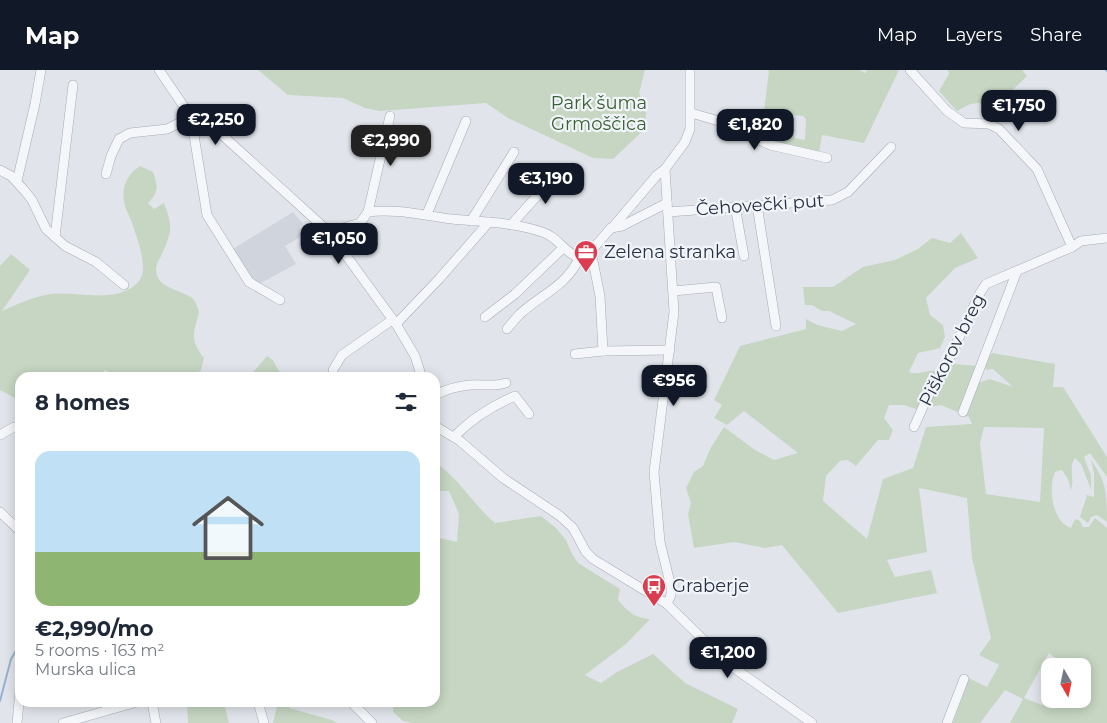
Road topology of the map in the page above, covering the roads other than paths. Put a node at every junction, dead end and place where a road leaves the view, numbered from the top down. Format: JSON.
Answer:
{"nodes":[{"id":1,"x":41,"y":70,"type":"edge"},
{"id":2,"x":159,"y":70,"type":"edge"},
{"id":3,"x":690,"y":70,"type":"edge"},
{"id":4,"x":910,"y":70,"type":"edge"},
{"id":5,"x":73,"y":85,"type":"dead end"},
{"id":6,"x":691,"y":113,"type":"junction"},
{"id":7,"x":390,"y":116,"type":"dead end"},
{"id":8,"x":191,"y":118,"type":"junction"},
{"id":9,"x":466,"y":121,"type":"dead end"},
{"id":10,"x":891,"y":147,"type":"dead end"},
{"id":11,"x":514,"y":152,"type":"dead end"},
{"id":12,"x":827,"y":158,"type":"dead end"},
{"id":13,"x":562,"y":168,"type":"dead end"},
{"id":14,"x":665,"y":169,"type":"junction"},
{"id":15,"x":0,"y":170,"type":"edge"},
{"id":16,"x":106,"y":174,"type":"dead end"},
{"id":17,"x":17,"y":182,"type":"junction"},
{"id":18,"x":757,"y":205,"type":"junction"},
{"id":19,"x":735,"y":206,"type":"junction"},
{"id":20,"x":667,"y":207,"type":"junction"},
{"id":21,"x":368,"y":212,"type":"junction"},
{"id":22,"x":427,"y":214,"type":"junction"},
{"id":23,"x":472,"y":221,"type":"junction"},
{"id":24,"x":489,"y":222,"type":"junction"},
{"id":25,"x":511,"y":225,"type":"junction"},
{"id":26,"x":611,"y":228,"type":"junction"},
{"id":27,"x":329,"y":232,"type":"junction"},
{"id":28,"x":55,"y":237,"type":"junction"},
{"id":29,"x":1107,"y":238,"type":"edge"},
{"id":30,"x":1072,"y":247,"type":"junction"},
{"id":31,"x":563,"y":248,"type":"junction"},
{"id":32,"x":590,"y":251,"type":"junction"},
{"id":33,"x":744,"y":256,"type":"dead end"},
{"id":34,"x":579,"y":258,"type":"junction"},
{"id":35,"x":1017,"y":271,"type":"junction"},
{"id":36,"x":124,"y":285,"type":"dead end"},
{"id":37,"x":673,"y":291,"type":"junction"},
{"id":38,"x":280,"y":300,"type":"dead end"},
{"id":39,"x":485,"y":317,"type":"dead end"},
{"id":40,"x":722,"y":318,"type":"dead end"},
{"id":41,"x":394,"y":322,"type":"junction"},
{"id":42,"x":776,"y":326,"type":"dead end"},
{"id":43,"x":507,"y":329,"type":"dead end"},
{"id":44,"x":670,"y":350,"type":"junction"},
{"id":45,"x":603,"y":351,"type":"junction"},
{"id":46,"x":575,"y":354,"type":"dead end"},
{"id":47,"x":334,"y":370,"type":"dead end"},
{"id":48,"x":420,"y":372,"type":"edge"},
{"id":49,"x":506,"y":383,"type":"dead end"},
{"id":50,"x":440,"y":393,"type":"edge"},
{"id":51,"x":963,"y":412,"type":"dead end"},
{"id":52,"x":529,"y":414,"type":"dead end"},
{"id":53,"x":15,"y":427,"type":"edge"},
{"id":54,"x":914,"y":427,"type":"dead end"},
{"id":55,"x":440,"y":430,"type":"edge"},
{"id":56,"x":0,"y":435,"type":"edge"},
{"id":57,"x":454,"y":437,"type":"junction"},
{"id":58,"x":0,"y":512,"type":"edge"},
{"id":59,"x":15,"y":526,"type":"edge"},
{"id":60,"x":667,"y":604,"type":"junction"},
{"id":61,"x":964,"y":679,"type":"dead end"},
{"id":62,"x":18,"y":707,"type":"edge"},
{"id":63,"x":119,"y":707,"type":"edge"},
{"id":64,"x":153,"y":707,"type":"edge"},
{"id":65,"x":259,"y":707,"type":"edge"},
{"id":66,"x":356,"y":707,"type":"edge"},
{"id":67,"x":17,"y":723,"type":"edge"},
{"id":68,"x":63,"y":723,"type":"edge"},
{"id":69,"x":156,"y":723,"type":"edge"},
{"id":70,"x":264,"y":723,"type":"edge"},
{"id":71,"x":372,"y":723,"type":"edge"},
{"id":72,"x":812,"y":723,"type":"edge"},
{"id":73,"x":947,"y":723,"type":"edge"}],
"edges":[{"from":1,"to":17,"type":"street"},
{"from":2,"to":8,"type":"street"},
{"from":3,"to":6,"type":"street"},
{"from":4,"to":30,"type":"street"},
{"from":5,"to":28,"type":"street"},
{"from":6,"to":12,"type":"street"},
{"from":6,"to":14,"type":"street"},
{"from":7,"to":21,"type":"street"},
{"from":8,"to":16,"type":"street"},
{"from":8,"to":27,"type":"street"},
{"from":8,"to":38,"type":"street"},
{"from":9,"to":22,"type":"street"},
{"from":10,"to":18,"type":"street","name":"Čehovečki put"},
{"from":11,"to":23,"type":"street"},
{"from":13,"to":25,"type":"street"},
{"from":14,"to":20,"type":"street"},
{"from":14,"to":26,"type":"street"},
{"from":15,"to":17,"type":"street"},
{"from":17,"to":28,"type":"street"},
{"from":18,"to":19,"type":"street","name":"Čehovečki put"},
{"from":18,"to":42,"type":"street"},
{"from":19,"to":20,"type":"street","name":"Čehovečki put"},
{"from":19,"to":33,"type":"street"},
{"from":20,"to":26,"type":"street"},
{"from":20,"to":37,"type":"street"},
{"from":21,"to":22,"type":"street"},
{"from":21,"to":27,"type":"street"},
{"from":22,"to":23,"type":"street"},
{"from":23,"to":24,"type":"street"},
{"from":24,"to":25,"type":"street"},
{"from":24,"to":41,"type":"street"},
{"from":25,"to":31,"type":"street"},
{"from":26,"to":32,"type":"street"},
{"from":27,"to":41,"type":"street"},
{"from":28,"to":36,"type":"street"},
{"from":29,"to":30,"type":"street","name":"Piškorov breg"},
{"from":30,"to":35,"type":"street","name":"Piškorov breg"},
{"from":31,"to":34,"type":"street"},
{"from":31,"to":39,"type":"street"},
{"from":32,"to":34,"type":"street"},
{"from":32,"to":45,"type":"street"},
{"from":34,"to":43,"type":"street"},
{"from":35,"to":51,"type":"street"},
{"from":35,"to":54,"type":"street","name":"Piškorov breg"},
{"from":37,"to":40,"type":"street"},
{"from":37,"to":44,"type":"street"},
{"from":41,"to":47,"type":"street"},
{"from":41,"to":48,"type":"street"},
{"from":44,"to":45,"type":"street"},
{"from":44,"to":60,"type":"street"},
{"from":45,"to":46,"type":"street"},
{"from":49,"to":50,"type":"street"},
{"from":52,"to":57,"type":"street"},
{"from":53,"to":56,"type":"street"},
{"from":55,"to":57,"type":"street"},
{"from":57,"to":60,"type":"street"},
{"from":58,"to":59,"type":"street"},
{"from":60,"to":72,"type":"street"},
{"from":61,"to":73,"type":"street"},
{"from":62,"to":67,"type":"street"},
{"from":63,"to":68,"type":"street"},
{"from":64,"to":69,"type":"street"},
{"from":65,"to":70,"type":"street"},
{"from":66,"to":71,"type":"street"}]}
